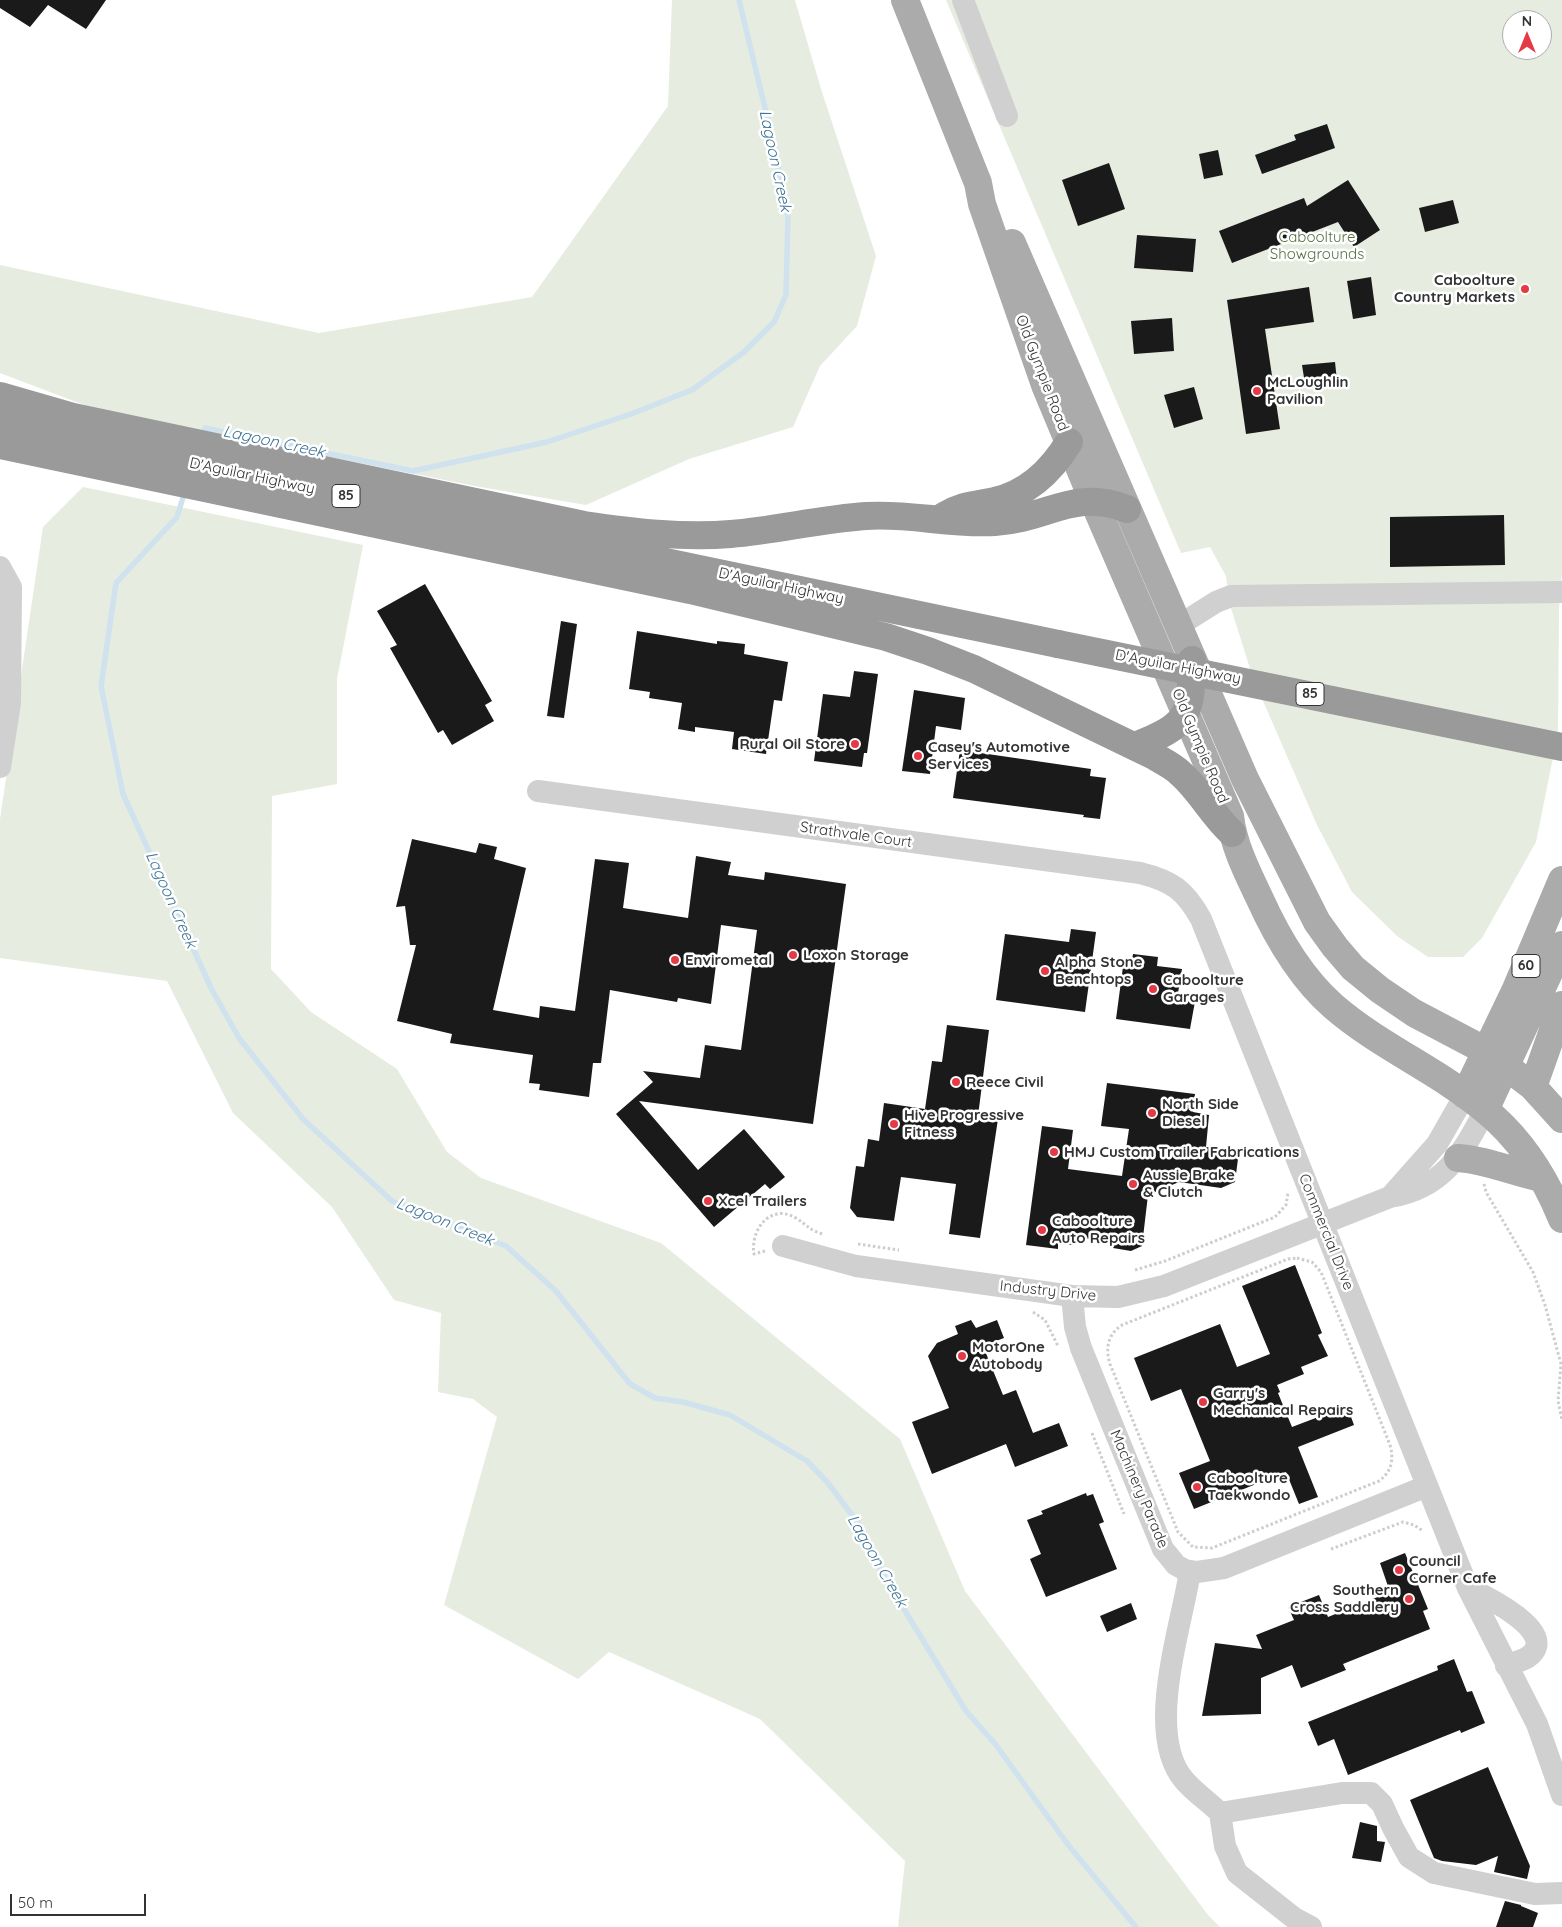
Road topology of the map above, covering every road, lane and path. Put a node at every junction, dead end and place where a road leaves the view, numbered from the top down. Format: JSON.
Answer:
{"nodes":[{"id":1,"x":905,"y":0,"type":"edge"},
{"id":2,"x":963,"y":0,"type":"edge"},
{"id":3,"x":1007,"y":116,"type":"dead end"},
{"id":4,"x":978,"y":184,"type":"junction"},
{"id":5,"x":0,"y":396,"type":"edge"},
{"id":6,"x":0,"y":423,"type":"edge"},
{"id":7,"x":1069,"y":442,"type":"junction"},
{"id":8,"x":0,"y":445,"type":"edge"},
{"id":9,"x":1093,"y":500,"type":"junction"},
{"id":10,"x":1127,"y":509,"type":"junction"},
{"id":11,"x":941,"y":518,"type":"junction"},
{"id":12,"x":550,"y":549,"type":"junction"},
{"id":13,"x":0,"y":567,"type":"edge"},
{"id":14,"x":1562,"y":592,"type":"edge"},
{"id":15,"x":1178,"y":626,"type":"junction"},
{"id":16,"x":1192,"y":660,"type":"junction"},
{"id":17,"x":1186,"y":713,"type":"junction"},
{"id":18,"x":1135,"y":746,"type":"junction"},
{"id":19,"x":1562,"y":747,"type":"edge"},
{"id":20,"x":0,"y":767,"type":"edge"},
{"id":21,"x":538,"y":790,"type":"dead end"},
{"id":22,"x":1232,"y":833,"type":"junction"},
{"id":23,"x":1562,"y":880,"type":"edge"},
{"id":24,"x":1173,"y":884,"type":"joint"},
{"id":25,"x":1562,"y":945,"type":"edge"},
{"id":26,"x":1562,"y":1005,"type":"edge"},
{"id":27,"x":1496,"y":1058,"type":"junction"},
{"id":28,"x":1533,"y":1088,"type":"junction"},
{"id":29,"x":1475,"y":1102,"type":"junction"},
{"id":30,"x":1562,"y":1119,"type":"edge"},
{"id":31,"x":1458,"y":1158,"type":"junction"},
{"id":32,"x":1484,"y":1178,"type":"dead end"},
{"id":33,"x":1542,"y":1178,"type":"junction"},
{"id":34,"x":1288,"y":1186,"type":"dead end"},
{"id":35,"x":1390,"y":1198,"type":"junction"},
{"id":36,"x":1562,"y":1219,"type":"edge"},
{"id":37,"x":1323,"y":1223,"type":"junction"},
{"id":38,"x":827,"y":1235,"type":"dead end"},
{"id":39,"x":854,"y":1243,"type":"dead end"},
{"id":40,"x":783,"y":1246,"type":"joint"},
{"id":41,"x":902,"y":1250,"type":"dead end"},
{"id":42,"x":1131,"y":1272,"type":"dead end"},
{"id":43,"x":1072,"y":1296,"type":"junction"},
{"id":44,"x":1031,"y":1311,"type":"dead end"},
{"id":45,"x":1058,"y":1347,"type":"dead end"},
{"id":46,"x":1561,"y":1359,"type":"edge"},
{"id":47,"x":1562,"y":1420,"type":"edge"},
{"id":48,"x":1091,"y":1430,"type":"dead end"},
{"id":49,"x":1428,"y":1486,"type":"junction"},
{"id":50,"x":1124,"y":1514,"type":"dead end"},
{"id":51,"x":1426,"y":1535,"type":"dead end"},
{"id":52,"x":1212,"y":1548,"type":"joint"},
{"id":53,"x":1329,"y":1550,"type":"dead end"},
{"id":54,"x":1190,"y":1571,"type":"junction"},
{"id":55,"x":1468,"y":1588,"type":"junction"},
{"id":56,"x":1506,"y":1666,"type":"junction"},
{"id":57,"x":1562,"y":1795,"type":"edge"},
{"id":58,"x":1220,"y":1813,"type":"junction"},
{"id":59,"x":1562,"y":1893,"type":"edge"},
{"id":60,"x":1311,"y":1927,"type":"edge"}],
"edges":[{"from":1,"to":4,"type":"main road","name":"Old Gympie Road"},
{"from":2,"to":3,"type":"street"},
{"from":4,"to":7,"type":"main road","name":"Old Gympie Road"},
{"from":4,"to":10,"type":"main road","name":"Old Gympie Road"},
{"from":5,"to":11,"type":"highway"},
{"from":6,"to":12,"type":"highway","name":"D'Aguilar Highway","number":"85"},
{"from":7,"to":9,"type":"main road","name":"Old Gympie Road"},
{"from":7,"to":11,"type":"highway"},
{"from":8,"to":12,"type":"highway"},
{"from":9,"to":10,"type":"highway"},
{"from":9,"to":11,"type":"highway"},
{"from":9,"to":17,"type":"main road","name":"Old Gympie Road"},
{"from":10,"to":15,"type":"main road","name":"Old Gympie Road"},
{"from":12,"to":18,"type":"highway"},
{"from":12,"to":19,"type":"highway","name":"D'Aguilar Highway","number":"85","bridge":true},
{"from":13,"to":20,"type":"street"},
{"from":14,"to":15,"type":"street"},
{"from":15,"to":16,"type":"main road","name":"Old Gympie Road"},
{"from":16,"to":17,"type":"highway"},
{"from":16,"to":27,"type":"main road","name":"Old Gympie Road"},
{"from":17,"to":18,"type":"highway"},
{"from":17,"to":22,"type":"main road","name":"Old Gympie Road"},
{"from":18,"to":22,"type":"highway"},
{"from":21,"to":24,"type":"street","name":"Strathvale Court"},
{"from":22,"to":29,"type":"main road","name":"Old Gympie Road"},
{"from":23,"to":27,"type":"main road","number":"60"},
{"from":24,"to":37,"type":"street","name":"Commercial Drive"},
{"from":25,"to":27,"type":"main road","number":"60"},
{"from":26,"to":28,"type":"main road"},
{"from":27,"to":28,"type":"main road","name":"Old Gympie Road"},
{"from":27,"to":29,"type":"main road","number":"60"},
{"from":28,"to":30,"type":"main road","name":"Old Gympie Road"},
{"from":29,"to":31,"type":"street","name":"Industry Drive"},
{"from":29,"to":33,"type":"main road","name":"Old Gympie Road"},
{"from":29,"to":35,"type":"street","name":"Industry Drive"},
{"from":31,"to":33,"type":"main road"},
{"from":31,"to":35,"type":"street","name":"Industry Drive"},
{"from":32,"to":46,"type":"path"},
{"from":33,"to":36,"type":"main road","name":"Old Gympie Road"},
{"from":34,"to":42,"type":"path"},
{"from":35,"to":37,"type":"street","name":"Industry Drive"},
{"from":37,"to":43,"type":"street","name":"Industry Drive"},
{"from":37,"to":49,"type":"street","name":"Commercial Drive"},
{"from":38,"to":40,"type":"path"},
{"from":39,"to":41,"type":"path"},
{"from":40,"to":43,"type":"street","name":"Industry Drive"},
{"from":43,"to":54,"type":"street","name":"Machinery Parade"},
{"from":44,"to":45,"type":"path"},
{"from":46,"to":47,"type":"path"},
{"from":48,"to":50,"type":"path"},
{"from":49,"to":54,"type":"street"},
{"from":49,"to":55,"type":"street","name":"Commercial Drive"},
{"from":51,"to":53,"type":"path"},
{"from":52,"to":52,"type":"path"},
{"from":54,"to":58,"type":"street"},
{"from":55,"to":56,"type":"street","name":"Commercial Drive"},
{"from":55,"to":56,"type":"street"},
{"from":56,"to":57,"type":"street","name":"Commercial Drive"},
{"from":58,"to":59,"type":"street"},
{"from":58,"to":60,"type":"street"}]}
